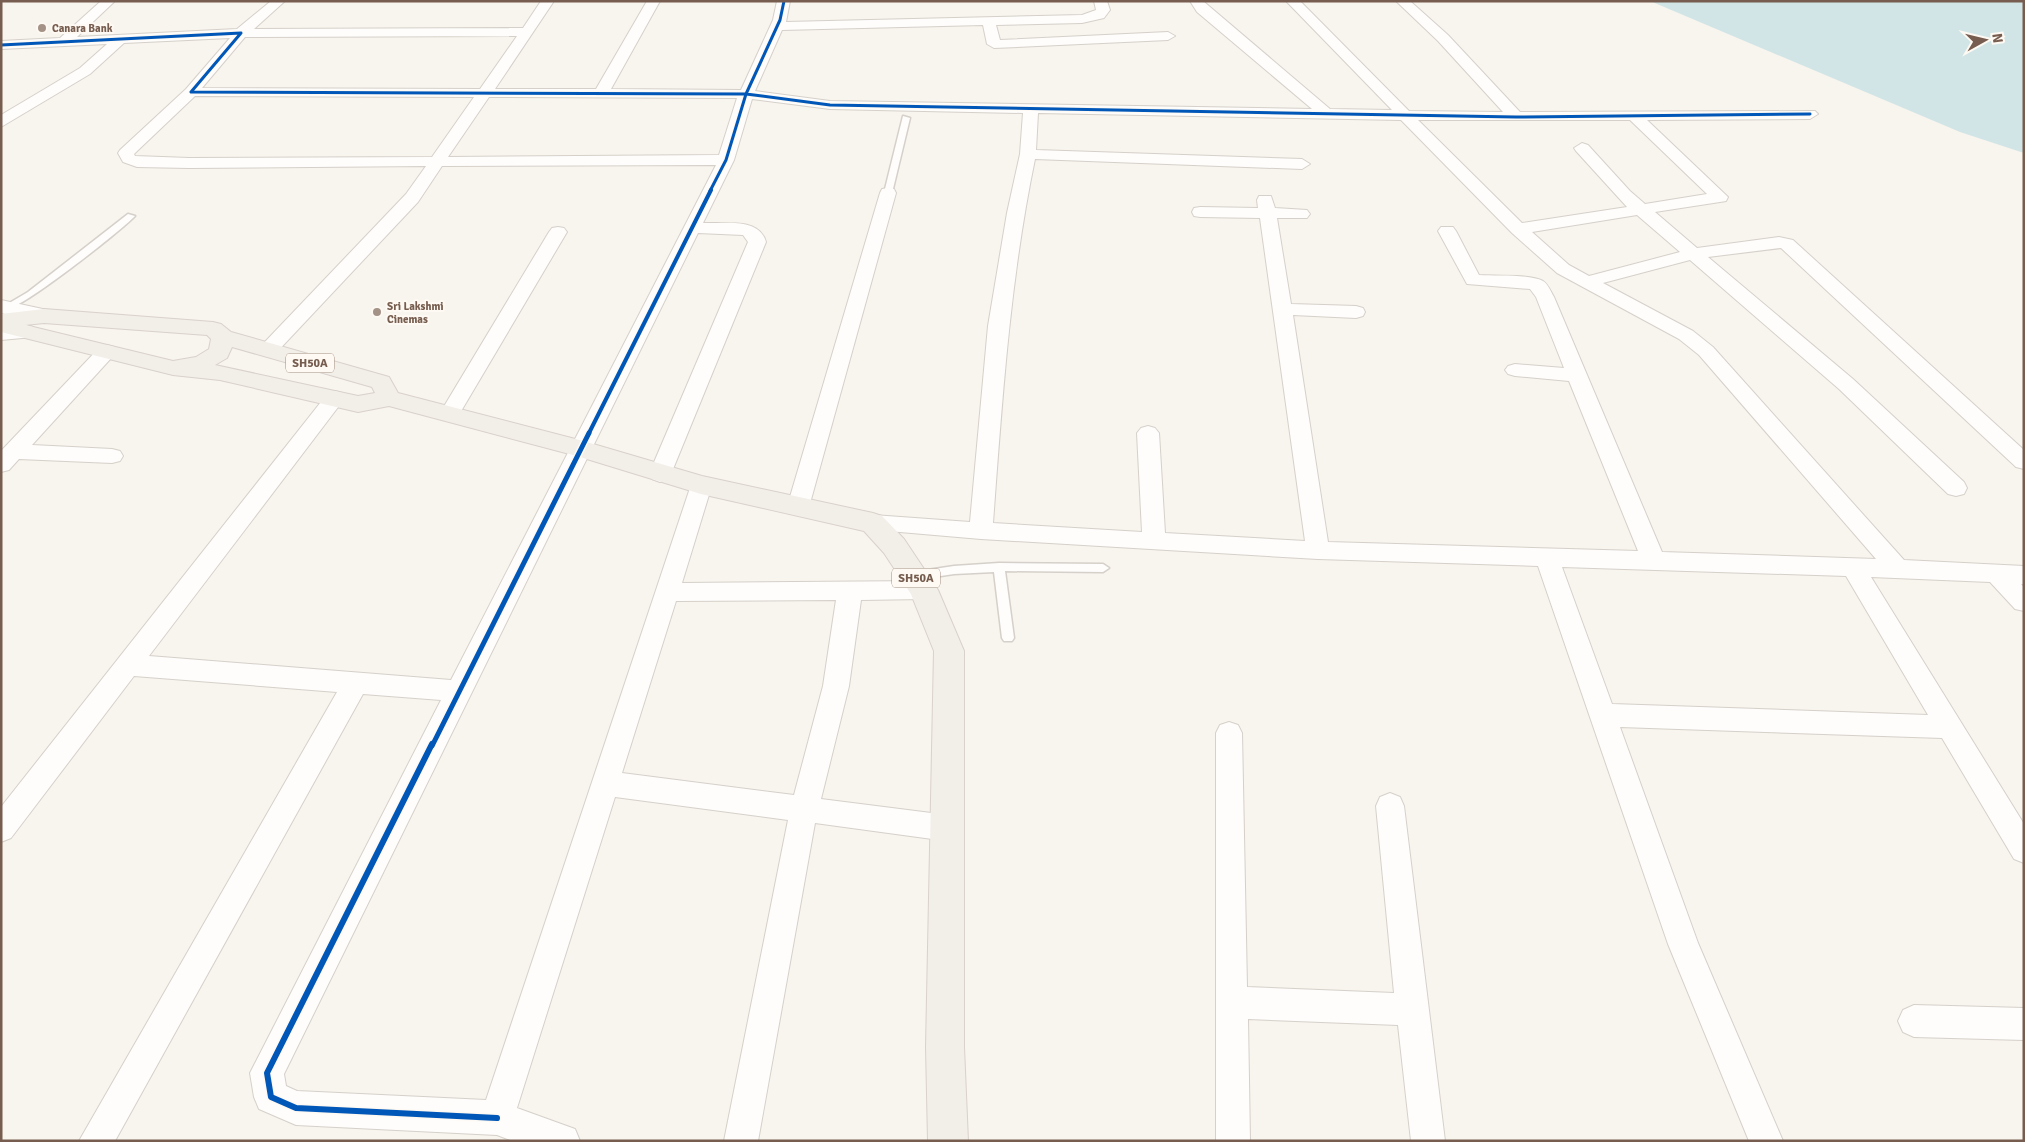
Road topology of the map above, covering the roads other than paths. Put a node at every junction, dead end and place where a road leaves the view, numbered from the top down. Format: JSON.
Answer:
{"nodes":[{"id":1,"x":109,"y":1,"type":"edge"},
{"id":2,"x":279,"y":1,"type":"edge"},
{"id":3,"x":548,"y":1,"type":"edge"},
{"id":4,"x":654,"y":1,"type":"edge"},
{"id":5,"x":784,"y":1,"type":"edge"},
{"id":6,"x":1100,"y":1,"type":"edge"},
{"id":7,"x":1196,"y":1,"type":"edge"},
{"id":8,"x":1292,"y":1,"type":"edge"},
{"id":9,"x":1402,"y":1,"type":"edge"},
{"id":10,"x":989,"y":23,"type":"junction"},
{"id":11,"x":777,"y":26,"type":"junction"},
{"id":12,"x":526,"y":32,"type":"junction"},
{"id":13,"x":241,"y":33,"type":"junction"},
{"id":14,"x":1168,"y":36,"type":"dead end"},
{"id":15,"x":121,"y":38,"type":"junction"},
{"id":16,"x":64,"y":42,"type":"junction"},
{"id":17,"x":1,"y":46,"type":"edge"},
{"id":18,"x":191,"y":92,"type":"junction"},
{"id":19,"x":486,"y":94,"type":"junction"},
{"id":20,"x":601,"y":94,"type":"junction"},
{"id":21,"x":746,"y":94,"type":"junction"},
{"id":22,"x":1030,"y":109,"type":"junction"},
{"id":23,"x":1327,"y":114,"type":"junction"},
{"id":24,"x":1810,"y":114,"type":"dead end"},
{"id":25,"x":1404,"y":115,"type":"junction"},
{"id":26,"x":1634,"y":116,"type":"junction"},
{"id":27,"x":1516,"y":117,"type":"junction"},
{"id":28,"x":906,"y":118,"type":"dead end"},
{"id":29,"x":1,"y":122,"type":"edge"},
{"id":30,"x":1582,"y":148,"type":"dead end"},
{"id":31,"x":1028,"y":154,"type":"junction"},
{"id":32,"x":726,"y":160,"type":"junction"},
{"id":33,"x":438,"y":161,"type":"junction"},
{"id":34,"x":1302,"y":164,"type":"dead end"},
{"id":35,"x":888,"y":193,"type":"joint"},
{"id":36,"x":1267,"y":206,"type":"junction"},
{"id":37,"x":1640,"y":209,"type":"junction"},
{"id":38,"x":1200,"y":212,"type":"dead end"},
{"id":39,"x":1301,"y":214,"type":"dead end"},
{"id":40,"x":131,"y":216,"type":"dead end"},
{"id":41,"x":693,"y":228,"type":"junction"},
{"id":42,"x":1518,"y":229,"type":"junction"},
{"id":43,"x":1447,"y":231,"type":"dead end"},
{"id":44,"x":558,"y":232,"type":"dead end"},
{"id":45,"x":1693,"y":254,"type":"junction"},
{"id":46,"x":1586,"y":282,"type":"junction"},
{"id":47,"x":1282,"y":309,"type":"junction"},
{"id":48,"x":1356,"y":312,"type":"dead end"},
{"id":49,"x":3,"y":315,"type":"edge"},
{"id":50,"x":25,"y":332,"type":"junction"},
{"id":51,"x":1,"y":333,"type":"edge"},
{"id":52,"x":223,"y":337,"type":"junction"},
{"id":53,"x":268,"y":350,"type":"junction"},
{"id":54,"x":107,"y":351,"type":"junction"},
{"id":55,"x":173,"y":368,"type":"junction"},
{"id":56,"x":1515,"y":370,"type":"dead end"},
{"id":57,"x":1578,"y":375,"type":"junction"},
{"id":58,"x":335,"y":398,"type":"junction"},
{"id":59,"x":388,"y":398,"type":"junction"},
{"id":60,"x":450,"y":413,"type":"junction"},
{"id":61,"x":1148,"y":433,"type":"dead end"},
{"id":62,"x":583,"y":449,"type":"junction"},
{"id":63,"x":112,"y":456,"type":"dead end"},
{"id":64,"x":8,"y":458,"type":"edge"},
{"id":65,"x":2024,"y":462,"type":"edge"},
{"id":66,"x":660,"y":474,"type":"junction"},
{"id":67,"x":701,"y":486,"type":"junction"},
{"id":68,"x":1956,"y":488,"type":"dead end"},
{"id":69,"x":798,"y":507,"type":"junction"},
{"id":70,"x":873,"y":523,"type":"junction"},
{"id":71,"x":980,"y":532,"type":"junction"},
{"id":72,"x":1154,"y":541,"type":"junction"},
{"id":73,"x":1318,"y":550,"type":"junction"},
{"id":74,"x":1547,"y":557,"type":"junction"},
{"id":75,"x":1654,"y":561,"type":"junction"},
{"id":76,"x":999,"y":567,"type":"junction"},
{"id":77,"x":1853,"y":567,"type":"junction"},
{"id":78,"x":1103,"y":568,"type":"dead end"},
{"id":79,"x":1898,"y":569,"type":"junction"},
{"id":80,"x":1996,"y":574,"type":"junction"},
{"id":81,"x":2024,"y":575,"type":"edge"},
{"id":82,"x":919,"y":583,"type":"junction"},
{"id":83,"x":850,"y":590,"type":"junction"},
{"id":84,"x":667,"y":592,"type":"junction"},
{"id":85,"x":2024,"y":602,"type":"edge"},
{"id":86,"x":1008,"y":638,"type":"dead end"},
{"id":87,"x":126,"y":665,"type":"junction"},
{"id":88,"x":356,"y":683,"type":"junction"},
{"id":89,"x":461,"y":691,"type":"junction"},
{"id":90,"x":1602,"y":715,"type":"junction"},
{"id":91,"x":1950,"y":727,"type":"junction"},
{"id":92,"x":1229,"y":733,"type":"dead end"},
{"id":93,"x":605,"y":783,"type":"junction"},
{"id":94,"x":1390,"y":806,"type":"dead end"},
{"id":95,"x":805,"y":809,"type":"junction"},
{"id":96,"x":947,"y":828,"type":"junction"},
{"id":97,"x":1,"y":830,"type":"edge"},
{"id":98,"x":2024,"y":850,"type":"edge"},
{"id":99,"x":1233,"y":1002,"type":"junction"},
{"id":100,"x":1412,"y":1010,"type":"junction"},
{"id":101,"x":1914,"y":1021,"type":"dead end"},
{"id":102,"x":2024,"y":1024,"type":"edge"},
{"id":103,"x":496,"y":1118,"type":"junction"},
{"id":104,"x":96,"y":1141,"type":"edge"},
{"id":105,"x":563,"y":1141,"type":"edge"},
{"id":106,"x":741,"y":1141,"type":"edge"},
{"id":107,"x":948,"y":1141,"type":"edge"},
{"id":108,"x":1233,"y":1141,"type":"edge"},
{"id":109,"x":1428,"y":1141,"type":"edge"},
{"id":110,"x":1766,"y":1141,"type":"edge"}],
"edges":[{"from":1,"to":16,"type":"street"},
{"from":2,"to":13,"type":"street"},
{"from":3,"to":12,"type":"street"},
{"from":4,"to":20,"type":"street"},
{"from":5,"to":11,"type":"street"},
{"from":6,"to":10,"type":"street"},
{"from":7,"to":23,"type":"street"},
{"from":8,"to":25,"type":"street"},
{"from":9,"to":27,"type":"street"},
{"from":10,"to":11,"type":"street"},
{"from":10,"to":14,"type":"street"},
{"from":11,"to":21,"type":"street"},
{"from":12,"to":13,"type":"street"},
{"from":12,"to":19,"type":"street"},
{"from":13,"to":15,"type":"street"},
{"from":13,"to":18,"type":"street"},
{"from":15,"to":16,"type":"street"},
{"from":15,"to":29,"type":"street"},
{"from":16,"to":17,"type":"street"},
{"from":18,"to":19,"type":"street"},
{"from":18,"to":33,"type":"street"},
{"from":19,"to":20,"type":"street"},
{"from":19,"to":33,"type":"street"},
{"from":20,"to":21,"type":"street"},
{"from":21,"to":22,"type":"street"},
{"from":21,"to":32,"type":"street"},
{"from":22,"to":23,"type":"street"},
{"from":22,"to":31,"type":"street"},
{"from":23,"to":25,"type":"street"},
{"from":24,"to":26,"type":"street"},
{"from":25,"to":27,"type":"street"},
{"from":25,"to":42,"type":"street"},
{"from":26,"to":27,"type":"street"},
{"from":26,"to":37,"type":"street"},
{"from":28,"to":35,"type":"lane"},
{"from":30,"to":37,"type":"street"},
{"from":31,"to":34,"type":"street"},
{"from":31,"to":71,"type":"street"},
{"from":32,"to":33,"type":"street"},
{"from":32,"to":41,"type":"street"},
{"from":33,"to":53,"type":"street"},
{"from":35,"to":69,"type":"street"},
{"from":36,"to":38,"type":"street"},
{"from":36,"to":39,"type":"street"},
{"from":36,"to":47,"type":"street"},
{"from":37,"to":42,"type":"street"},
{"from":37,"to":45,"type":"street"},
{"from":40,"to":49,"type":"lane"},
{"from":41,"to":62,"type":"street"},
{"from":41,"to":66,"type":"street"},
{"from":42,"to":46,"type":"street"},
{"from":43,"to":57,"type":"street"},
{"from":44,"to":60,"type":"street"},
{"from":45,"to":46,"type":"street"},
{"from":45,"to":65,"type":"street"},
{"from":45,"to":68,"type":"street"},
{"from":46,"to":79,"type":"street"},
{"from":47,"to":48,"type":"street"},
{"from":47,"to":73,"type":"street"},
{"from":49,"to":50,"type":"main road"},
{"from":49,"to":52,"type":"main road"},
{"from":50,"to":51,"type":"street"},
{"from":50,"to":54,"type":"main road"},
{"from":52,"to":53,"type":"main road","number":"SH50A"},
{"from":52,"to":55,"type":"main road"},
{"from":53,"to":59,"type":"main road","number":"SH50A"},
{"from":54,"to":55,"type":"main road"},
{"from":54,"to":64,"type":"street"},
{"from":55,"to":58,"type":"main road"},
{"from":56,"to":57,"type":"street"},
{"from":57,"to":75,"type":"street"},
{"from":58,"to":59,"type":"main road"},
{"from":58,"to":87,"type":"street"},
{"from":59,"to":60,"type":"main road"},
{"from":60,"to":62,"type":"main road"},
{"from":61,"to":72,"type":"street"},
{"from":62,"to":66,"type":"main road"},
{"from":62,"to":89,"type":"street"},
{"from":63,"to":64,"type":"street"},
{"from":66,"to":67,"type":"main road"},
{"from":67,"to":69,"type":"main road"},
{"from":67,"to":84,"type":"street"},
{"from":69,"to":70,"type":"main road"},
{"from":70,"to":71,"type":"street"},
{"from":70,"to":82,"type":"main road","number":"SH50A"},
{"from":71,"to":72,"type":"street"},
{"from":72,"to":73,"type":"street"},
{"from":73,"to":74,"type":"street"},
{"from":74,"to":75,"type":"street"},
{"from":74,"to":90,"type":"street"},
{"from":75,"to":77,"type":"street"},
{"from":76,"to":78,"type":"lane"},
{"from":76,"to":82,"type":"lane"},
{"from":76,"to":86,"type":"lane"},
{"from":77,"to":79,"type":"street"},
{"from":77,"to":91,"type":"street"},
{"from":79,"to":80,"type":"street"},
{"from":80,"to":81,"type":"street"},
{"from":80,"to":85,"type":"street"},
{"from":82,"to":83,"type":"street"},
{"from":82,"to":96,"type":"main road","number":"SH50A"},
{"from":83,"to":84,"type":"street"},
{"from":83,"to":95,"type":"street"},
{"from":84,"to":93,"type":"street"},
{"from":87,"to":88,"type":"street"},
{"from":87,"to":97,"type":"street"},
{"from":88,"to":89,"type":"street"},
{"from":88,"to":104,"type":"street"},
{"from":89,"to":103,"type":"street"},
{"from":90,"to":91,"type":"street"},
{"from":90,"to":110,"type":"street"},
{"from":91,"to":98,"type":"street"},
{"from":92,"to":99,"type":"street"},
{"from":93,"to":95,"type":"street"},
{"from":93,"to":103,"type":"street"},
{"from":94,"to":100,"type":"street"},
{"from":95,"to":96,"type":"street"},
{"from":95,"to":106,"type":"street"},
{"from":96,"to":107,"type":"main road","number":"SH50A"},
{"from":99,"to":100,"type":"street"},
{"from":99,"to":108,"type":"street"},
{"from":100,"to":109,"type":"street"},
{"from":101,"to":102,"type":"street"},
{"from":103,"to":105,"type":"street"}]}
